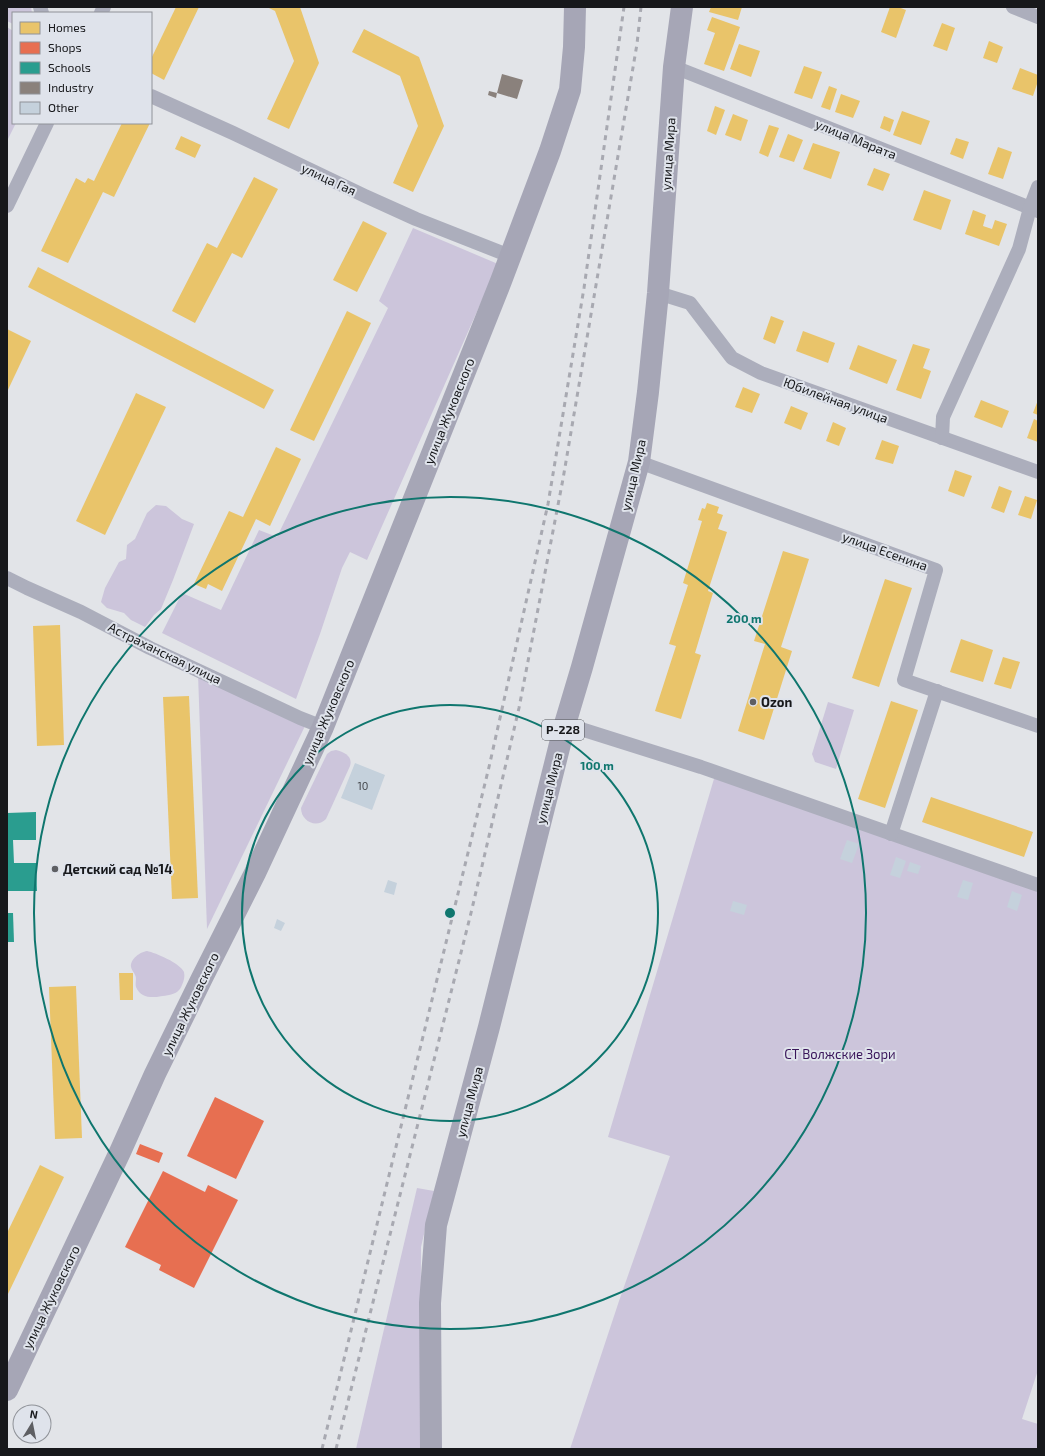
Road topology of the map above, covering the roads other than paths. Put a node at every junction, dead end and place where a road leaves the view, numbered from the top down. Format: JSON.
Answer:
{"nodes":[{"id":1,"x":575,"y":7,"type":"edge"},
{"id":2,"x":682,"y":7,"type":"edge"},
{"id":3,"x":1013,"y":7,"type":"edge"},
{"id":4,"x":1038,"y":17,"type":"edge"},
{"id":5,"x":674,"y":67,"type":"junction"},
{"id":6,"x":152,"y":96,"type":"edge"},
{"id":7,"x":47,"y":124,"type":"edge"},
{"id":8,"x":1038,"y":187,"type":"edge"},
{"id":9,"x":7,"y":206,"type":"edge"},
{"id":10,"x":1034,"y":209,"type":"edge"},
{"id":11,"x":510,"y":256,"type":"junction"},
{"id":12,"x":658,"y":293,"type":"junction"},
{"id":13,"x":942,"y":438,"type":"junction"},
{"id":14,"x":639,"y":462,"type":"junction"},
{"id":15,"x":1038,"y":472,"type":"edge"},
{"id":16,"x":7,"y":578,"type":"edge"},
{"id":17,"x":937,"y":691,"type":"junction"},
{"id":18,"x":564,"y":724,"type":"junction"},
{"id":19,"x":1038,"y":726,"type":"edge"},
{"id":20,"x":323,"y":727,"type":"junction"},
{"id":21,"x":891,"y":834,"type":"junction"},
{"id":22,"x":1038,"y":885,"type":"edge"},
{"id":23,"x":7,"y":1390,"type":"edge"},
{"id":24,"x":432,"y":1449,"type":"edge"}],
"edges":[{"from":1,"to":11,"type":"main road","name":"улица Жуковского"},
{"from":2,"to":5,"type":"main road","name":"улица Мира","number":"Р-228"},
{"from":3,"to":4,"type":"street"},
{"from":5,"to":10,"type":"street","name":"улица Марата"},
{"from":5,"to":12,"type":"main road","name":"улица Мира","number":"Р-228"},
{"from":6,"to":11,"type":"street","name":"улица Гая"},
{"from":7,"to":9,"type":"street"},
{"from":8,"to":10,"type":"street"},
{"from":10,"to":13,"type":"street"},
{"from":11,"to":20,"type":"main road","name":"улица Жуковского"},
{"from":12,"to":13,"type":"street","name":"Юбилейная улица"},
{"from":12,"to":14,"type":"main road","name":"улица Мира","number":"Р-228"},
{"from":13,"to":15,"type":"street","name":"Юбилейная улица"},
{"from":14,"to":17,"type":"street","name":"улица Есенина"},
{"from":14,"to":18,"type":"main road","name":"улица Мира","number":"Р-228"},
{"from":16,"to":20,"type":"street","name":"Астраханская улица"},
{"from":17,"to":19,"type":"street","name":"улица Есенина"},
{"from":17,"to":21,"type":"street"},
{"from":18,"to":21,"type":"street"},
{"from":18,"to":24,"type":"main road","name":"улица Мира","number":"Р-228"},
{"from":20,"to":23,"type":"main road","name":"улица Жуковского"},
{"from":21,"to":22,"type":"street"}]}
